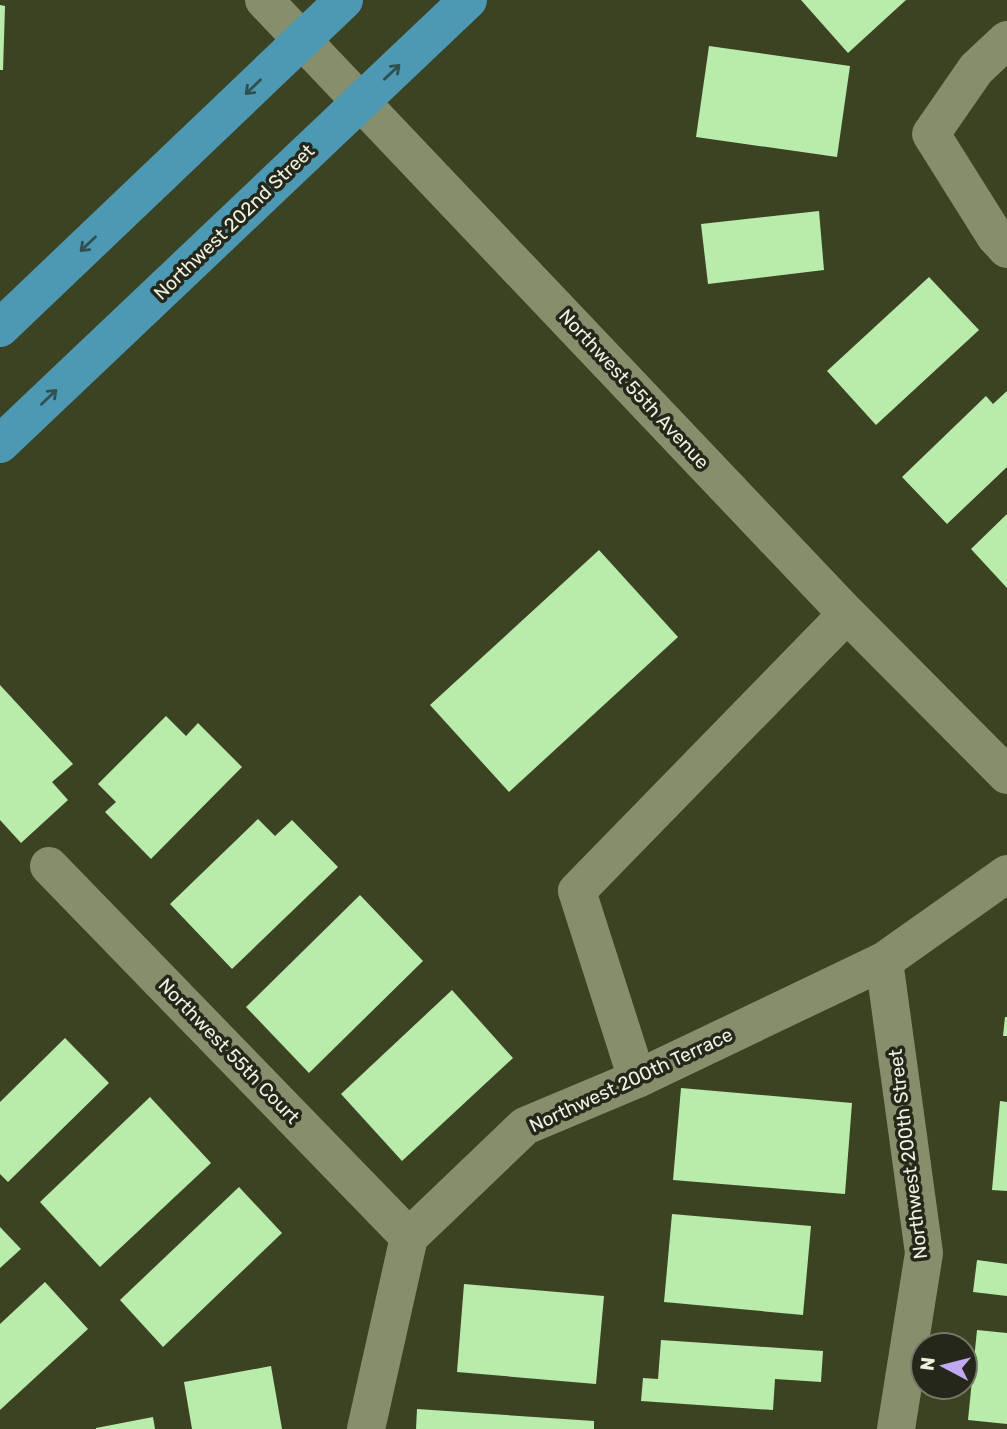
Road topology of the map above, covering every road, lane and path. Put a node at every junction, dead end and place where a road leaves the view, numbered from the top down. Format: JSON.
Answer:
{"nodes":[{"id":1,"x":264,"y":0,"type":"edge"},
{"id":2,"x":344,"y":0,"type":"edge"},
{"id":3,"x":468,"y":0,"type":"edge"},
{"id":4,"x":302,"y":40,"type":"junction"},
{"id":5,"x":1007,"y":40,"type":"edge"},
{"id":6,"x":361,"y":101,"type":"junction"},
{"id":7,"x":1007,"y":249,"type":"edge"},
{"id":8,"x":0,"y":328,"type":"edge"},
{"id":9,"x":0,"y":444,"type":"edge"},
{"id":10,"x":847,"y":614,"type":"junction"},
{"id":11,"x":1007,"y":775,"type":"edge"},
{"id":12,"x":49,"y":866,"type":"dead end"},
{"id":13,"x":1007,"y":874,"type":"edge"},
{"id":14,"x":884,"y":961,"type":"junction"},
{"id":15,"x":637,"y":1079,"type":"junction"},
{"id":16,"x":409,"y":1237,"type":"junction"},
{"id":17,"x":366,"y":1429,"type":"edge"},
{"id":18,"x":896,"y":1429,"type":"edge"}],
"edges":[{"from":1,"to":4,"type":"street","name":"Northwest 55th Avenue"},
{"from":2,"to":4,"type":"main road"},
{"from":6,"to":3,"type":"main road","name":"Northwest 202nd Street","one_way":true},
{"from":4,"to":6,"type":"street","name":"Northwest 55th Avenue"},
{"from":4,"to":8,"type":"main road","one_way":true},
{"from":5,"to":7,"type":"street"},
{"from":9,"to":6,"type":"main road","name":"Northwest 202nd Street","one_way":true},
{"from":6,"to":10,"type":"street","name":"Northwest 55th Avenue"},
{"from":10,"to":11,"type":"street","name":"Northwest 55th Avenue"},
{"from":10,"to":15,"type":"street"},
{"from":12,"to":16,"type":"street","name":"Northwest 55th Court"},
{"from":13,"to":14,"type":"street","name":"Northwest 200th Terrace"},
{"from":14,"to":15,"type":"street","name":"Northwest 200th Terrace"},
{"from":14,"to":18,"type":"street","name":"Northwest 200th Street"},
{"from":15,"to":16,"type":"street","name":"Northwest 200th Terrace"},
{"from":16,"to":17,"type":"street"}]}
